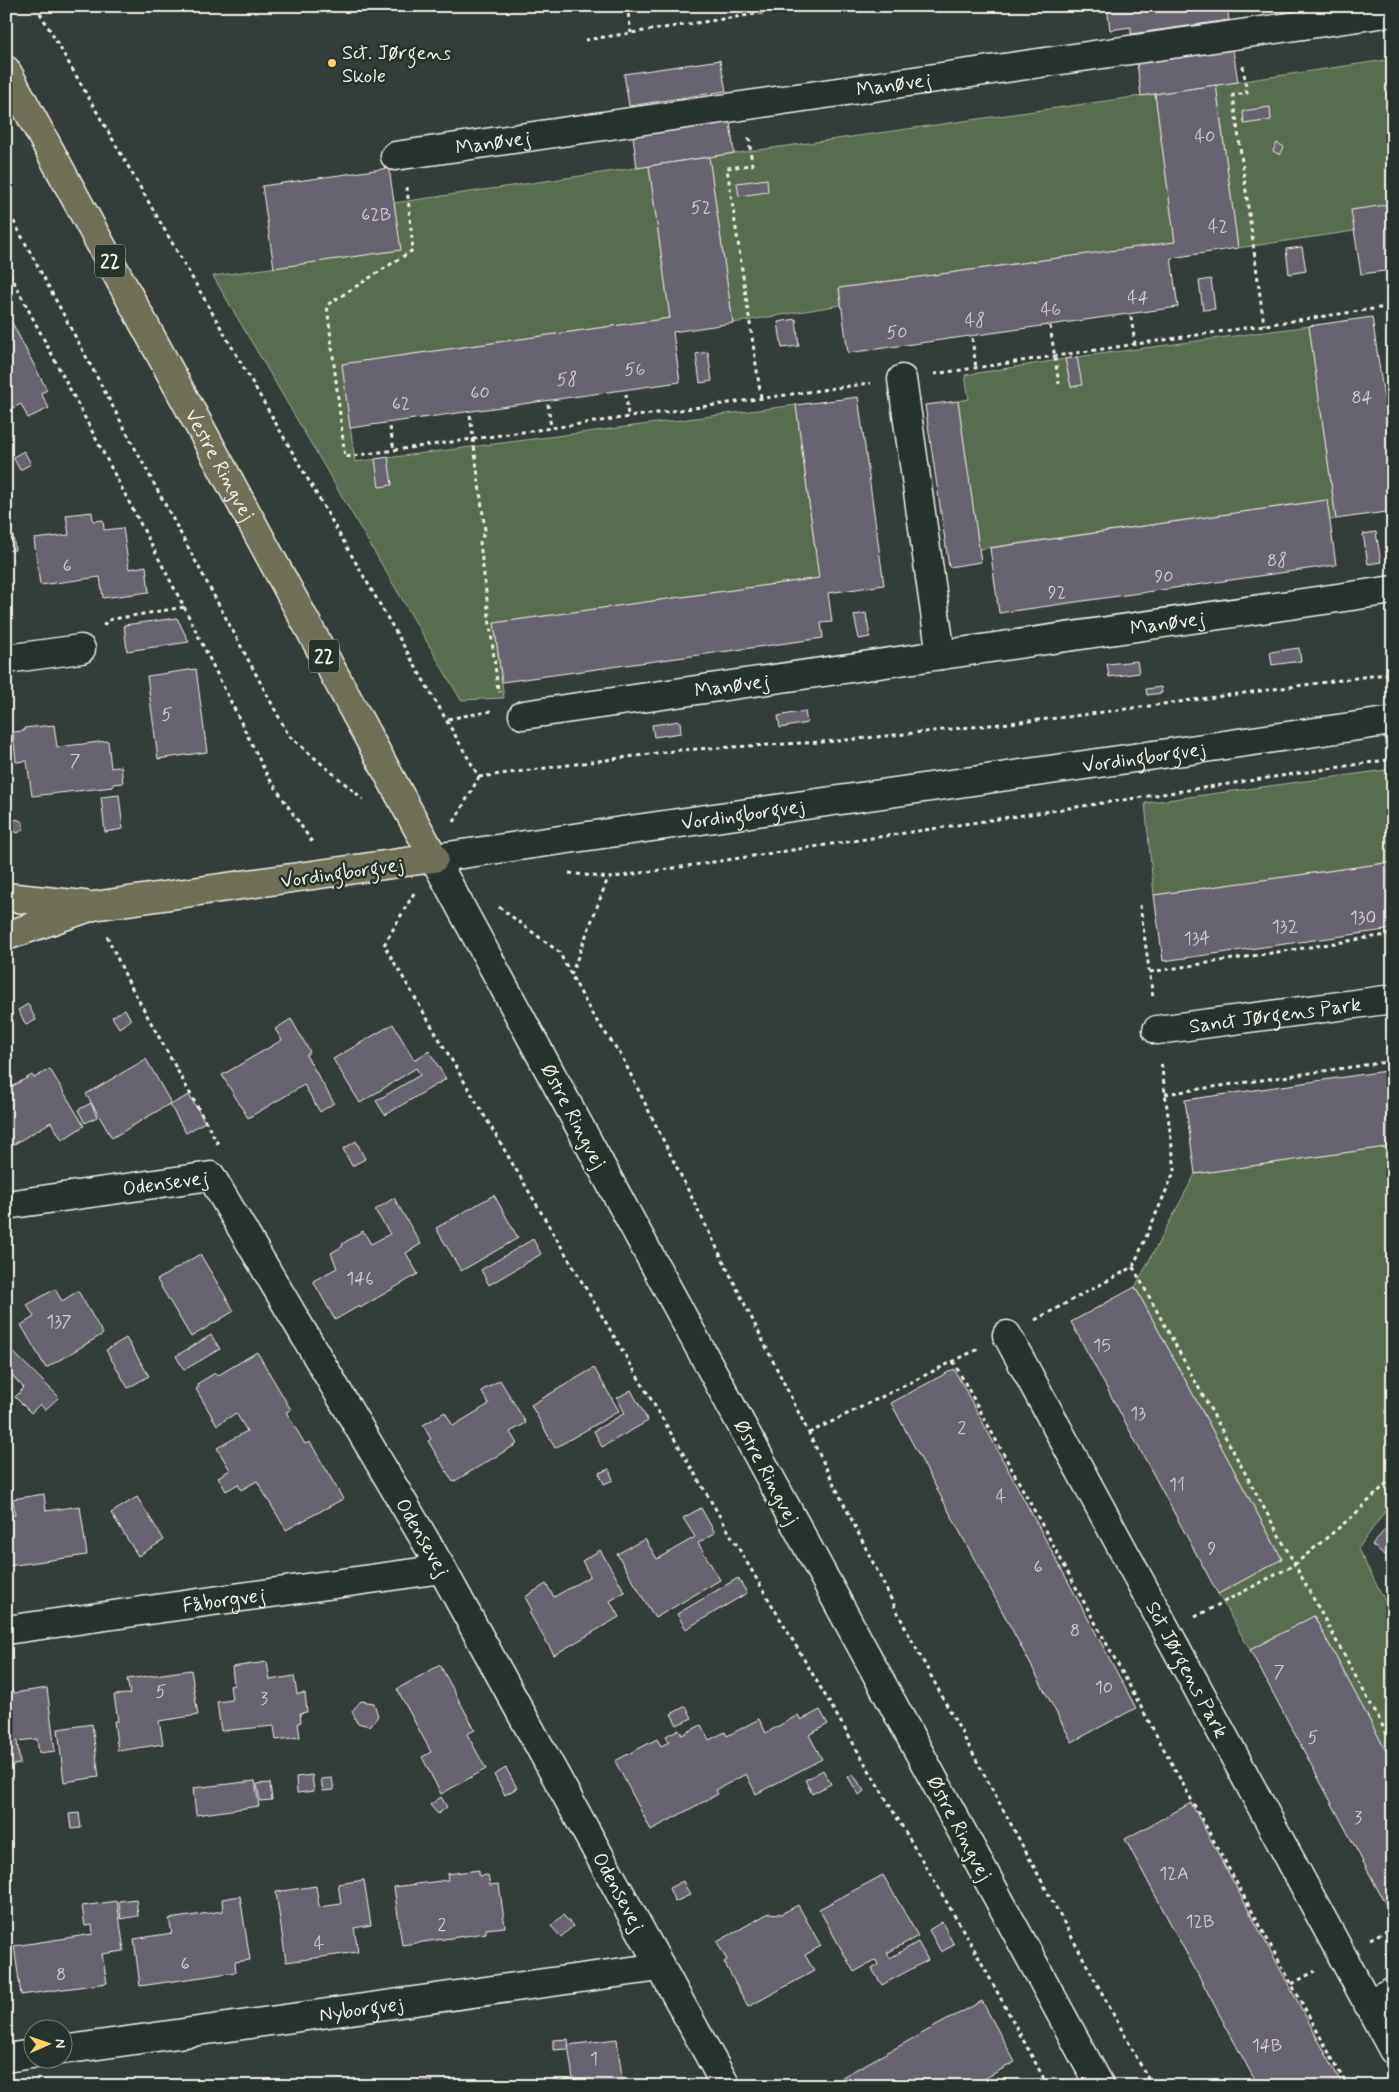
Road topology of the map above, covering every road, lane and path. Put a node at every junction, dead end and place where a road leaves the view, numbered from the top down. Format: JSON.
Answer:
{"nodes":[{"id":1,"x":36,"y":6,"type":"edge"},
{"id":2,"x":627,"y":6,"type":"edge"},
{"id":3,"x":808,"y":6,"type":"edge"},
{"id":4,"x":1393,"y":12,"type":"edge"},
{"id":5,"x":631,"y":33,"type":"junction"},
{"id":6,"x":1239,"y":33,"type":"junction"},
{"id":7,"x":585,"y":40,"type":"dead end"},
{"id":8,"x":6,"y":70,"type":"edge"},
{"id":9,"x":745,"y":105,"type":"junction"},
{"id":10,"x":399,"y":155,"type":"joint"},
{"id":11,"x":6,"y":207,"type":"edge"},
{"id":12,"x":6,"y":267,"type":"edge"},
{"id":13,"x":1393,"y":306,"type":"edge"},
{"id":14,"x":1131,"y":317,"type":"dead end"},
{"id":15,"x":1264,"y":325,"type":"junction"},
{"id":16,"x":1050,"y":326,"type":"dead end"},
{"id":17,"x":972,"y":338,"type":"dead end"},
{"id":18,"x":1135,"y":344,"type":"junction"},
{"id":19,"x":1055,"y":356,"type":"junction"},
{"id":20,"x":976,"y":368,"type":"junction"},
{"id":21,"x":902,"y":379,"type":"junction"},
{"id":22,"x":1059,"y":384,"type":"dead end"},
{"id":23,"x":626,"y":394,"type":"dead end"},
{"id":24,"x":761,"y":398,"type":"junction"},
{"id":25,"x":548,"y":404,"type":"dead end"},
{"id":26,"x":470,"y":415,"type":"dead end"},
{"id":27,"x":628,"y":417,"type":"junction"},
{"id":28,"x":390,"y":426,"type":"dead end"},
{"id":29,"x":551,"y":428,"type":"junction"},
{"id":30,"x":472,"y":439,"type":"junction"},
{"id":31,"x":394,"y":450,"type":"junction"},
{"id":32,"x":1393,"y":590,"type":"edge"},
{"id":33,"x":184,"y":607,"type":"junction"},
{"id":34,"x":81,"y":649,"type":"joint"},
{"id":35,"x":941,"y":655,"type":"junction"},
{"id":36,"x":6,"y":659,"type":"edge"},
{"id":37,"x":1393,"y":673,"type":"edge"},
{"id":38,"x":518,"y":711,"type":"junction"},
{"id":39,"x":448,"y":719,"type":"junction"},
{"id":40,"x":1393,"y":721,"type":"edge"},
{"id":41,"x":1393,"y":758,"type":"edge"},
{"id":42,"x":479,"y":777,"type":"junction"},
{"id":43,"x":365,"y":800,"type":"dead end"},
{"id":44,"x":434,"y":858,"type":"junction"},
{"id":45,"x":560,"y":872,"type":"dead end"},
{"id":46,"x":333,"y":874,"type":"junction"},
{"id":47,"x":608,"y":878,"type":"junction"},
{"id":48,"x":6,"y":897,"type":"edge"},
{"id":49,"x":496,"y":905,"type":"dead end"},
{"id":50,"x":1140,"y":905,"type":"dead end"},
{"id":51,"x":93,"y":906,"type":"junction"},
{"id":52,"x":1393,"y":934,"type":"edge"},
{"id":53,"x":6,"y":936,"type":"edge"},
{"id":54,"x":1150,"y":972,"type":"junction"},
{"id":55,"x":571,"y":976,"type":"junction"},
{"id":56,"x":1393,"y":999,"type":"edge"},
{"id":57,"x":1157,"y":1030,"type":"junction"},
{"id":58,"x":1393,"y":1061,"type":"edge"},
{"id":59,"x":1165,"y":1094,"type":"junction"},
{"id":60,"x":211,"y":1176,"type":"junction"},
{"id":61,"x":6,"y":1205,"type":"edge"},
{"id":62,"x":1133,"y":1267,"type":"junction"},
{"id":63,"x":1007,"y":1335,"type":"junction"},
{"id":64,"x":953,"y":1361,"type":"junction"},
{"id":65,"x":808,"y":1433,"type":"junction"},
{"id":66,"x":1393,"y":1477,"type":"edge"},
{"id":67,"x":1294,"y":1566,"type":"junction"},
{"id":68,"x":442,"y":1569,"type":"junction"},
{"id":69,"x":6,"y":1630,"type":"edge"},
{"id":70,"x":1167,"y":1632,"type":"junction"},
{"id":71,"x":1393,"y":1745,"type":"edge"},
{"id":72,"x":660,"y":1966,"type":"junction"},
{"id":73,"x":1393,"y":1990,"type":"edge"},
{"id":74,"x":1367,"y":2004,"type":"junction"},
{"id":75,"x":72,"y":2049,"type":"edge"},
{"id":76,"x":1393,"y":2050,"type":"edge"},
{"id":77,"x":22,"y":2056,"type":"edge"},
{"id":78,"x":6,"y":2058,"type":"edge"},
{"id":79,"x":726,"y":2086,"type":"edge"},
{"id":80,"x":1048,"y":2086,"type":"edge"},
{"id":81,"x":1100,"y":2086,"type":"edge"},
{"id":82,"x":1152,"y":2086,"type":"edge"},
{"id":83,"x":1347,"y":2086,"type":"edge"}],
"edges":[{"from":1,"to":39,"type":"path"},
{"from":2,"to":5,"type":"path"},
{"from":3,"to":5,"type":"path"},
{"from":4,"to":6,"type":"street","name":"Manøvej"},
{"from":5,"to":7,"type":"path"},
{"from":6,"to":9,"type":"street","name":"Manøvej"},
{"from":6,"to":15,"type":"path"},
{"from":8,"to":44,"type":"main road","name":"Vestre Ringvej","number":"22"},
{"from":9,"to":10,"type":"street","name":"Manøvej"},
{"from":9,"to":24,"type":"path"},
{"from":10,"to":31,"type":"path"},
{"from":11,"to":43,"type":"path"},
{"from":12,"to":33,"type":"path"},
{"from":13,"to":15,"type":"path"},
{"from":14,"to":18,"type":"path"},
{"from":15,"to":18,"type":"path"},
{"from":16,"to":19,"type":"path"},
{"from":17,"to":20,"type":"path"},
{"from":18,"to":19,"type":"path"},
{"from":19,"to":20,"type":"path"},
{"from":19,"to":22,"type":"path"},
{"from":20,"to":21,"type":"path"},
{"from":21,"to":24,"type":"path"},
{"from":21,"to":35,"type":"street"},
{"from":23,"to":27,"type":"path"},
{"from":24,"to":27,"type":"path"},
{"from":25,"to":29,"type":"path"},
{"from":26,"to":30,"type":"path"},
{"from":27,"to":29,"type":"path"},
{"from":28,"to":31,"type":"path"},
{"from":29,"to":30,"type":"path"},
{"from":30,"to":31,"type":"path"},
{"from":30,"to":38,"type":"path"},
{"from":32,"to":35,"type":"street","name":"Manøvej"},
{"from":33,"to":34,"type":"path"},
{"from":33,"to":46,"type":"path"},
{"from":34,"to":36,"type":"street"},
{"from":35,"to":38,"type":"street","name":"Manøvej"},
{"from":37,"to":42,"type":"path"},
{"from":38,"to":39,"type":"path"},
{"from":39,"to":42,"type":"path"},
{"from":40,"to":44,"type":"street","name":"Vordingborgvej"},
{"from":41,"to":47,"type":"path"},
{"from":42,"to":44,"type":"path"},
{"from":44,"to":46,"type":"main road","name":"Vordingborgvej"},
{"from":44,"to":80,"type":"path"},
{"from":44,"to":81,"type":"street","name":"Østre Ringvej"},
{"from":45,"to":47,"type":"path"},
{"from":46,"to":51,"type":"main road","name":"Vordingborgvej"},
{"from":47,"to":55,"type":"path"},
{"from":48,"to":51,"type":"main road","name":"Vordingborgvej"},
{"from":49,"to":55,"type":"path"},
{"from":50,"to":54,"type":"path"},
{"from":51,"to":53,"type":"main road","name":"Vordingborgvej"},
{"from":51,"to":60,"type":"path"},
{"from":52,"to":54,"type":"path"},
{"from":54,"to":57,"type":"path"},
{"from":55,"to":65,"type":"path"},
{"from":56,"to":57,"type":"street","name":"Sanct Jørgens Park"},
{"from":57,"to":59,"type":"path"},
{"from":58,"to":59,"type":"path"},
{"from":59,"to":62,"type":"path"},
{"from":60,"to":61,"type":"street","name":"Odensevej"},
{"from":60,"to":68,"type":"street","name":"Odensevej"},
{"from":62,"to":63,"type":"path"},
{"from":62,"to":67,"type":"path"},
{"from":63,"to":64,"type":"path"},
{"from":63,"to":70,"type":"street","name":"Sct Jørgens Park"},
{"from":64,"to":65,"type":"path"},
{"from":64,"to":83,"type":"path"},
{"from":65,"to":82,"type":"path"},
{"from":66,"to":67,"type":"path"},
{"from":67,"to":70,"type":"path"},
{"from":67,"to":71,"type":"path"},
{"from":68,"to":69,"type":"street","name":"Fåborgvej"},
{"from":68,"to":72,"type":"street","name":"Odensevej"},
{"from":70,"to":74,"type":"street","name":"Sct Jørgens Park"},
{"from":72,"to":75,"type":"street","name":"Nyborgvej"},
{"from":72,"to":79,"type":"street","name":"Odensevej"},
{"from":73,"to":74,"type":"street"},
{"from":74,"to":76,"type":"street","name":"Sct Jørgens Park"},
{"from":77,"to":78,"type":"street"}]}
